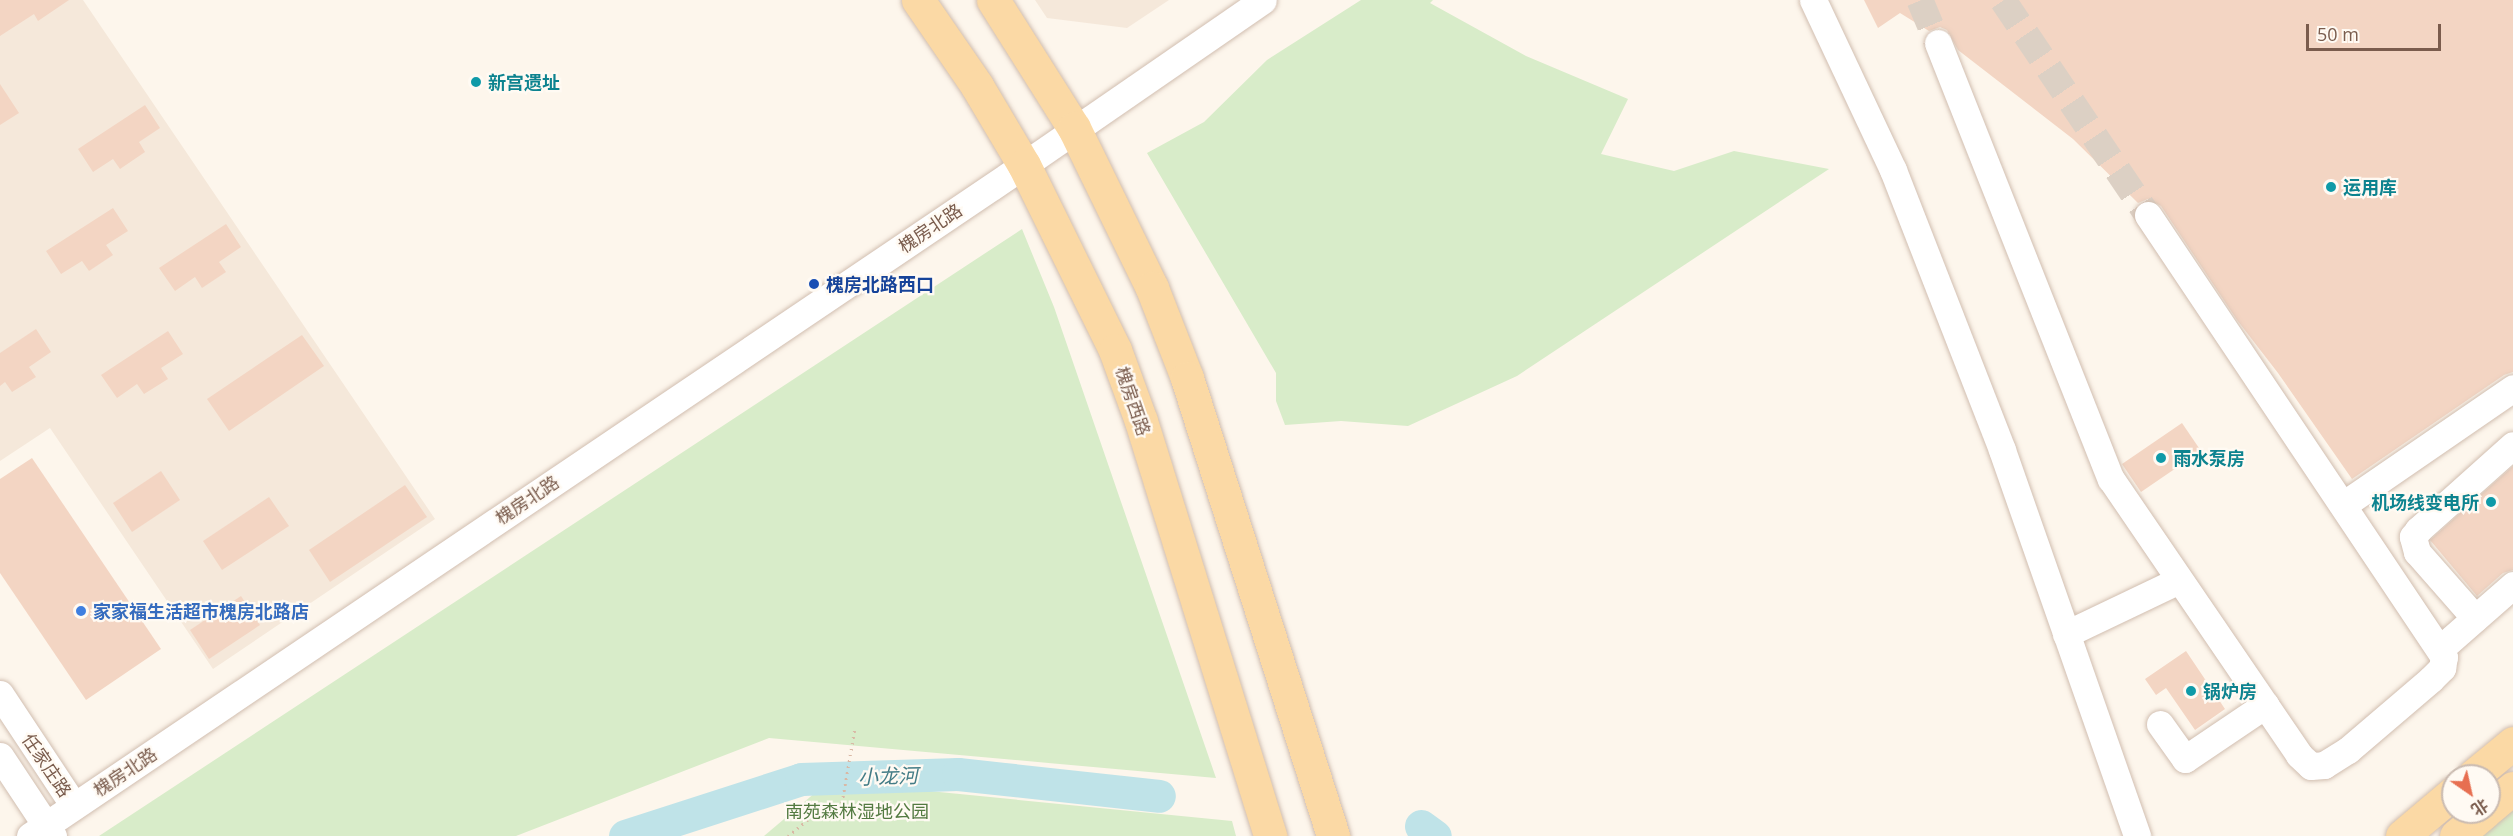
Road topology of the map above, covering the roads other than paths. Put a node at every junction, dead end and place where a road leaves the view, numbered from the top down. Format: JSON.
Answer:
{"nodes":[{"id":1,"x":918,"y":0,"type":"edge"},
{"id":2,"x":993,"y":0,"type":"edge"},
{"id":3,"x":1263,"y":0,"type":"edge"},
{"id":4,"x":1812,"y":0,"type":"edge"},
{"id":5,"x":1938,"y":43,"type":"tunnel mouth"},
{"id":6,"x":1074,"y":128,"type":"junction"},
{"id":7,"x":1024,"y":165,"type":"junction"},
{"id":8,"x":2148,"y":215,"type":"tunnel mouth"},
{"id":9,"x":2513,"y":388,"type":"edge"},
{"id":10,"x":2513,"y":445,"type":"edge"},
{"id":11,"x":2343,"y":505,"type":"junction"},
{"id":12,"x":2179,"y":580,"type":"junction"},
{"id":13,"x":2513,"y":585,"type":"edge"},
{"id":14,"x":2475,"y":618,"type":"junction"},
{"id":15,"x":2066,"y":634,"type":"junction"},
{"id":16,"x":2440,"y":649,"type":"junction"},
{"id":17,"x":0,"y":694,"type":"edge"},
{"id":18,"x":2265,"y":705,"type":"junction"},
{"id":19,"x":2160,"y":724,"type":"dead end"},
{"id":20,"x":2513,"y":743,"type":"edge"},
{"id":21,"x":0,"y":756,"type":"edge"},
{"id":22,"x":2488,"y":764,"type":"edge"},
{"id":23,"x":2513,"y":788,"type":"edge"},
{"id":24,"x":2501,"y":798,"type":"edge"},
{"id":25,"x":2441,"y":803,"type":"edge"},
{"id":26,"x":74,"y":806,"type":"junction"},
{"id":27,"x":2470,"y":824,"type":"edge"},
{"id":28,"x":43,"y":832,"type":"edge"},
{"id":29,"x":1270,"y":836,"type":"edge"},
{"id":30,"x":1333,"y":836,"type":"edge"},
{"id":31,"x":2137,"y":836,"type":"edge"},
{"id":32,"x":2402,"y":836,"type":"edge"},
{"id":33,"x":2456,"y":836,"type":"edge"}],
"edges":[{"from":1,"to":7,"type":"main road","name":"槐房西路"},
{"from":2,"to":6,"type":"main road"},
{"from":3,"to":6,"type":"street","name":"槐房北路"},
{"from":4,"to":15,"type":"street"},
{"from":5,"to":12,"type":"street"},
{"from":6,"to":7,"type":"street","name":"槐房北路"},
{"from":6,"to":30,"type":"main road"},
{"from":7,"to":26,"type":"street","name":"槐房北路"},
{"from":7,"to":29,"type":"main road","name":"槐房西路"},
{"from":8,"to":11,"type":"street"},
{"from":9,"to":11,"type":"street"},
{"from":10,"to":14,"type":"street"},
{"from":11,"to":16,"type":"street"},
{"from":12,"to":15,"type":"street"},
{"from":12,"to":18,"type":"street"},
{"from":13,"to":14,"type":"street"},
{"from":14,"to":16,"type":"street"},
{"from":15,"to":31,"type":"street"},
{"from":16,"to":18,"type":"street"},
{"from":17,"to":26,"type":"street","name":"任家庄路"},
{"from":18,"to":19,"type":"street"},
{"from":20,"to":22,"type":"main road"},
{"from":21,"to":28,"type":"street","name":"任家庄路"},
{"from":23,"to":24,"type":"main road"},
{"from":25,"to":32,"type":"main road"},
{"from":26,"to":28,"type":"street","name":"槐房北路"},
{"from":27,"to":33,"type":"main road"}]}
